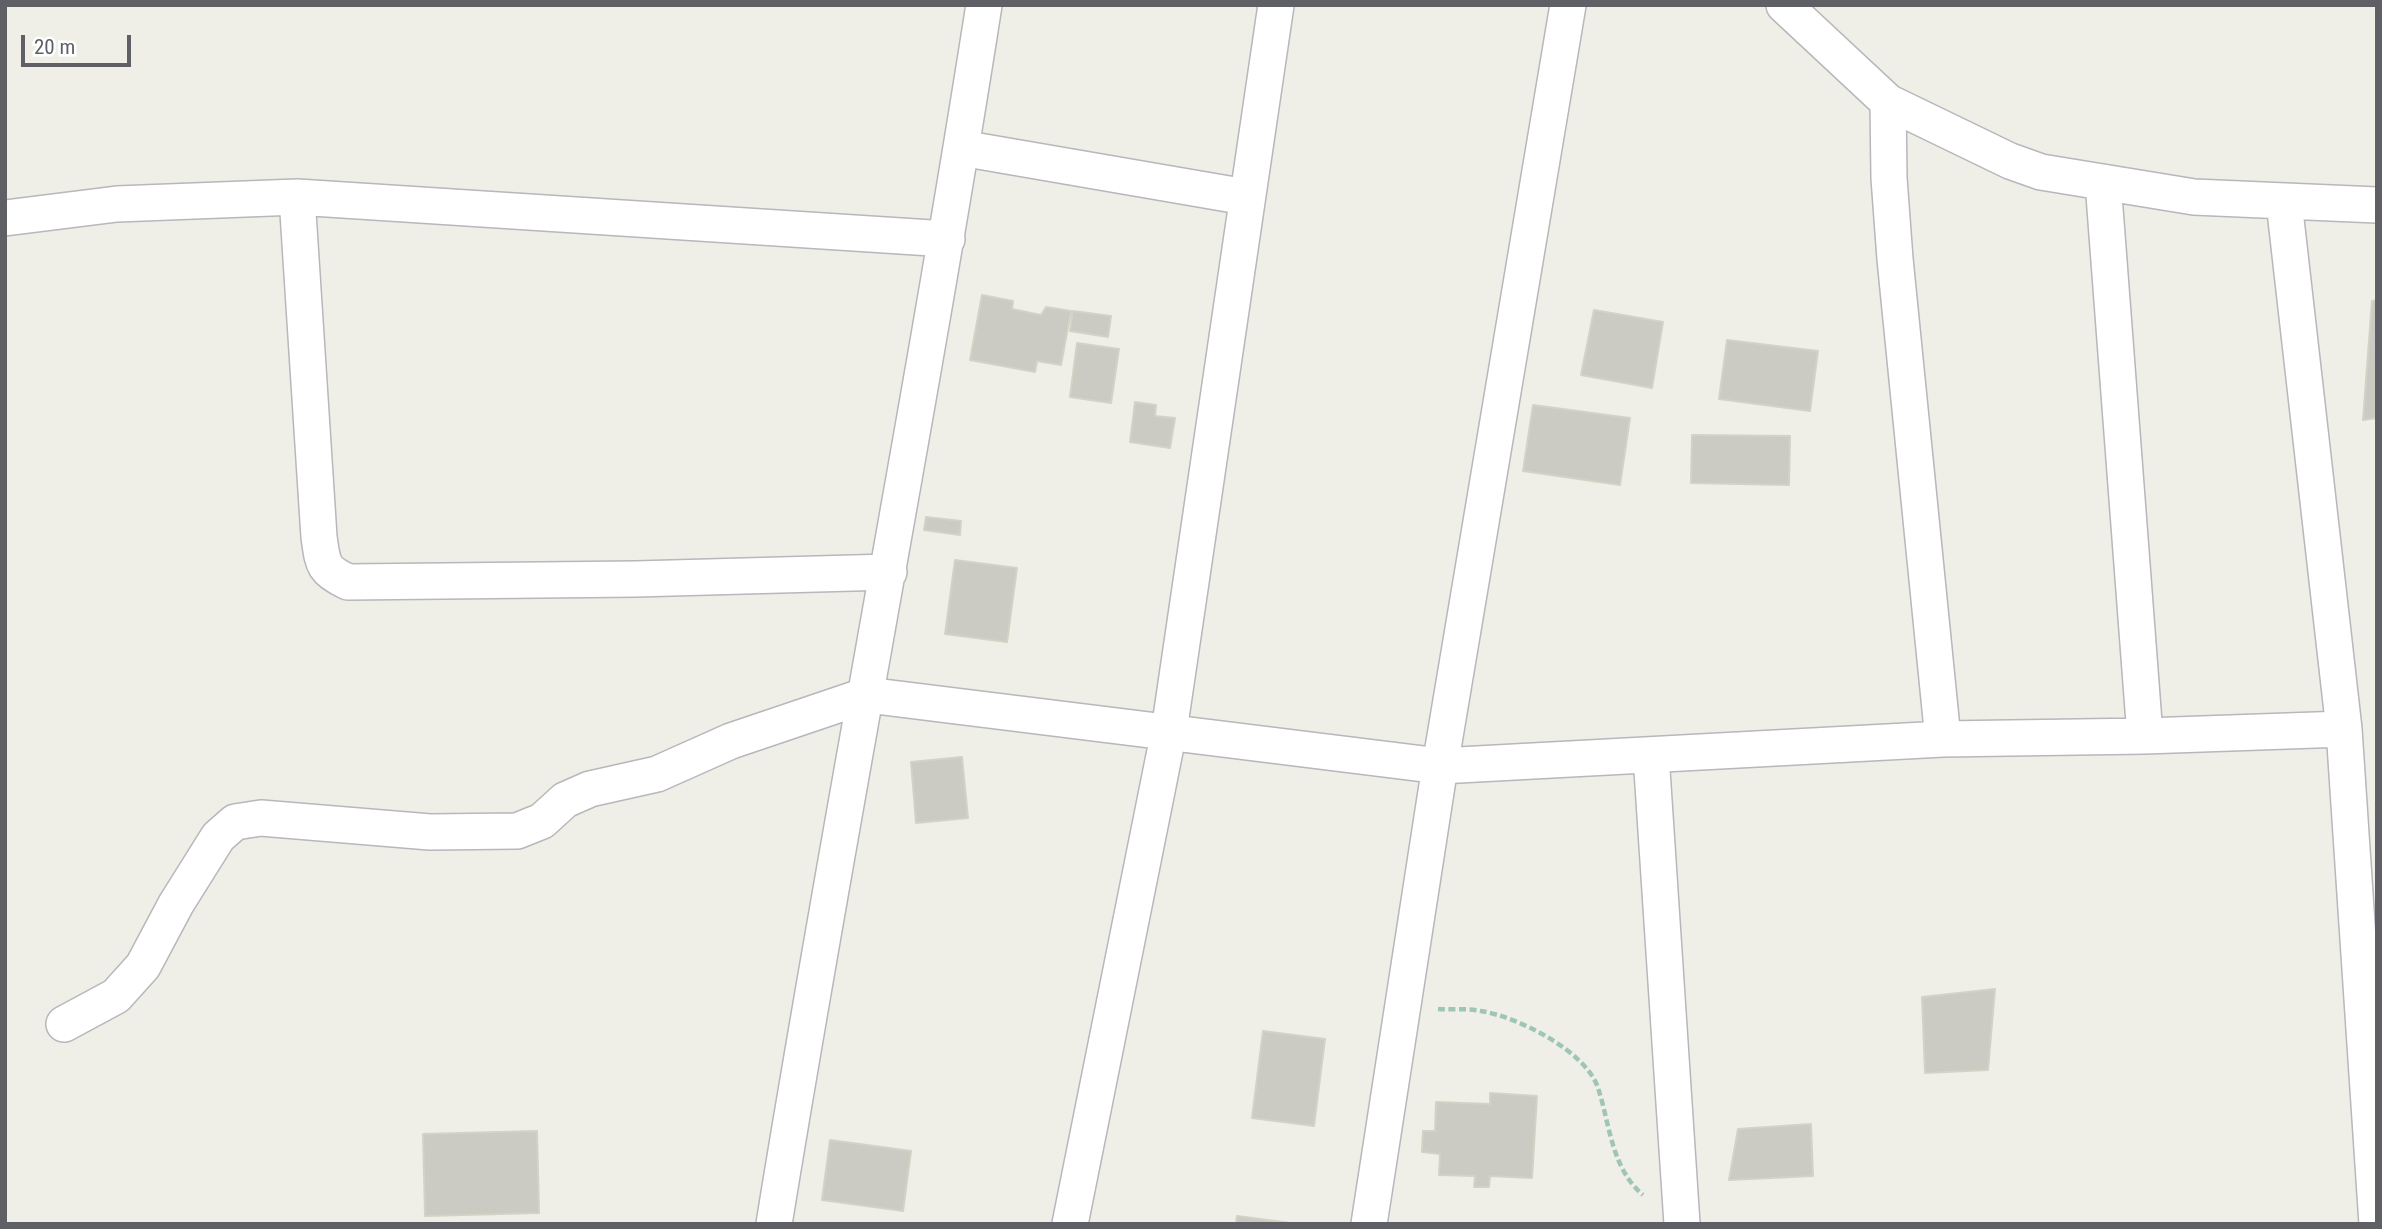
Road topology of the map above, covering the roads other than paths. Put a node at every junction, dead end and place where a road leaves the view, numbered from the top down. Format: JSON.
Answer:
{"nodes":[{"id":1,"x":984,"y":5,"type":"edge"},
{"id":2,"x":1276,"y":5,"type":"edge"},
{"id":3,"x":1568,"y":5,"type":"edge"},
{"id":4,"x":1784,"y":5,"type":"edge"},
{"id":5,"x":1888,"y":102,"type":"junction"},
{"id":6,"x":961,"y":148,"type":"junction"},
{"id":7,"x":2103,"y":182,"type":"junction"},
{"id":8,"x":1240,"y":196,"type":"dead end"},
{"id":9,"x":297,"y":197,"type":"junction"},
{"id":10,"x":2284,"y":202,"type":"junction"},
{"id":11,"x":2377,"y":205,"type":"edge"},
{"id":12,"x":5,"y":218,"type":"edge"},
{"id":13,"x":947,"y":239,"type":"junction"},
{"id":14,"x":889,"y":572,"type":"junction"},
{"id":15,"x":867,"y":695,"type":"junction"},
{"id":16,"x":2344,"y":729,"type":"junction"},
{"id":17,"x":1169,"y":732,"type":"junction"},
{"id":18,"x":2145,"y":736,"type":"junction"},
{"id":19,"x":1943,"y":739,"type":"junction"},
{"id":20,"x":1651,"y":755,"type":"junction"},
{"id":21,"x":1440,"y":766,"type":"junction"},
{"id":22,"x":64,"y":1024,"type":"dead end"},
{"id":23,"x":1681,"y":1216,"type":"edge"},
{"id":24,"x":774,"y":1224,"type":"edge"},
{"id":25,"x":1070,"y":1224,"type":"edge"},
{"id":26,"x":1369,"y":1224,"type":"edge"},
{"id":27,"x":2377,"y":1224,"type":"edge"}],
"edges":[{"from":1,"to":6,"type":"street"},
{"from":2,"to":17,"type":"street"},
{"from":3,"to":21,"type":"street"},
{"from":4,"to":5,"type":"street"},
{"from":5,"to":7,"type":"street"},
{"from":5,"to":19,"type":"street"},
{"from":6,"to":8,"type":"street"},
{"from":6,"to":13,"type":"street"},
{"from":7,"to":10,"type":"street"},
{"from":7,"to":18,"type":"street"},
{"from":9,"to":12,"type":"street"},
{"from":9,"to":13,"type":"street"},
{"from":9,"to":14,"type":"street"},
{"from":10,"to":11,"type":"street"},
{"from":10,"to":16,"type":"street"},
{"from":13,"to":14,"type":"street"},
{"from":14,"to":15,"type":"street"},
{"from":15,"to":17,"type":"street"},
{"from":15,"to":22,"type":"street"},
{"from":15,"to":24,"type":"street"},
{"from":16,"to":18,"type":"street"},
{"from":16,"to":27,"type":"street"},
{"from":17,"to":21,"type":"street"},
{"from":17,"to":25,"type":"street"},
{"from":18,"to":19,"type":"street"},
{"from":19,"to":20,"type":"street"},
{"from":20,"to":21,"type":"street"},
{"from":20,"to":23,"type":"street"},
{"from":21,"to":26,"type":"street"}]}
